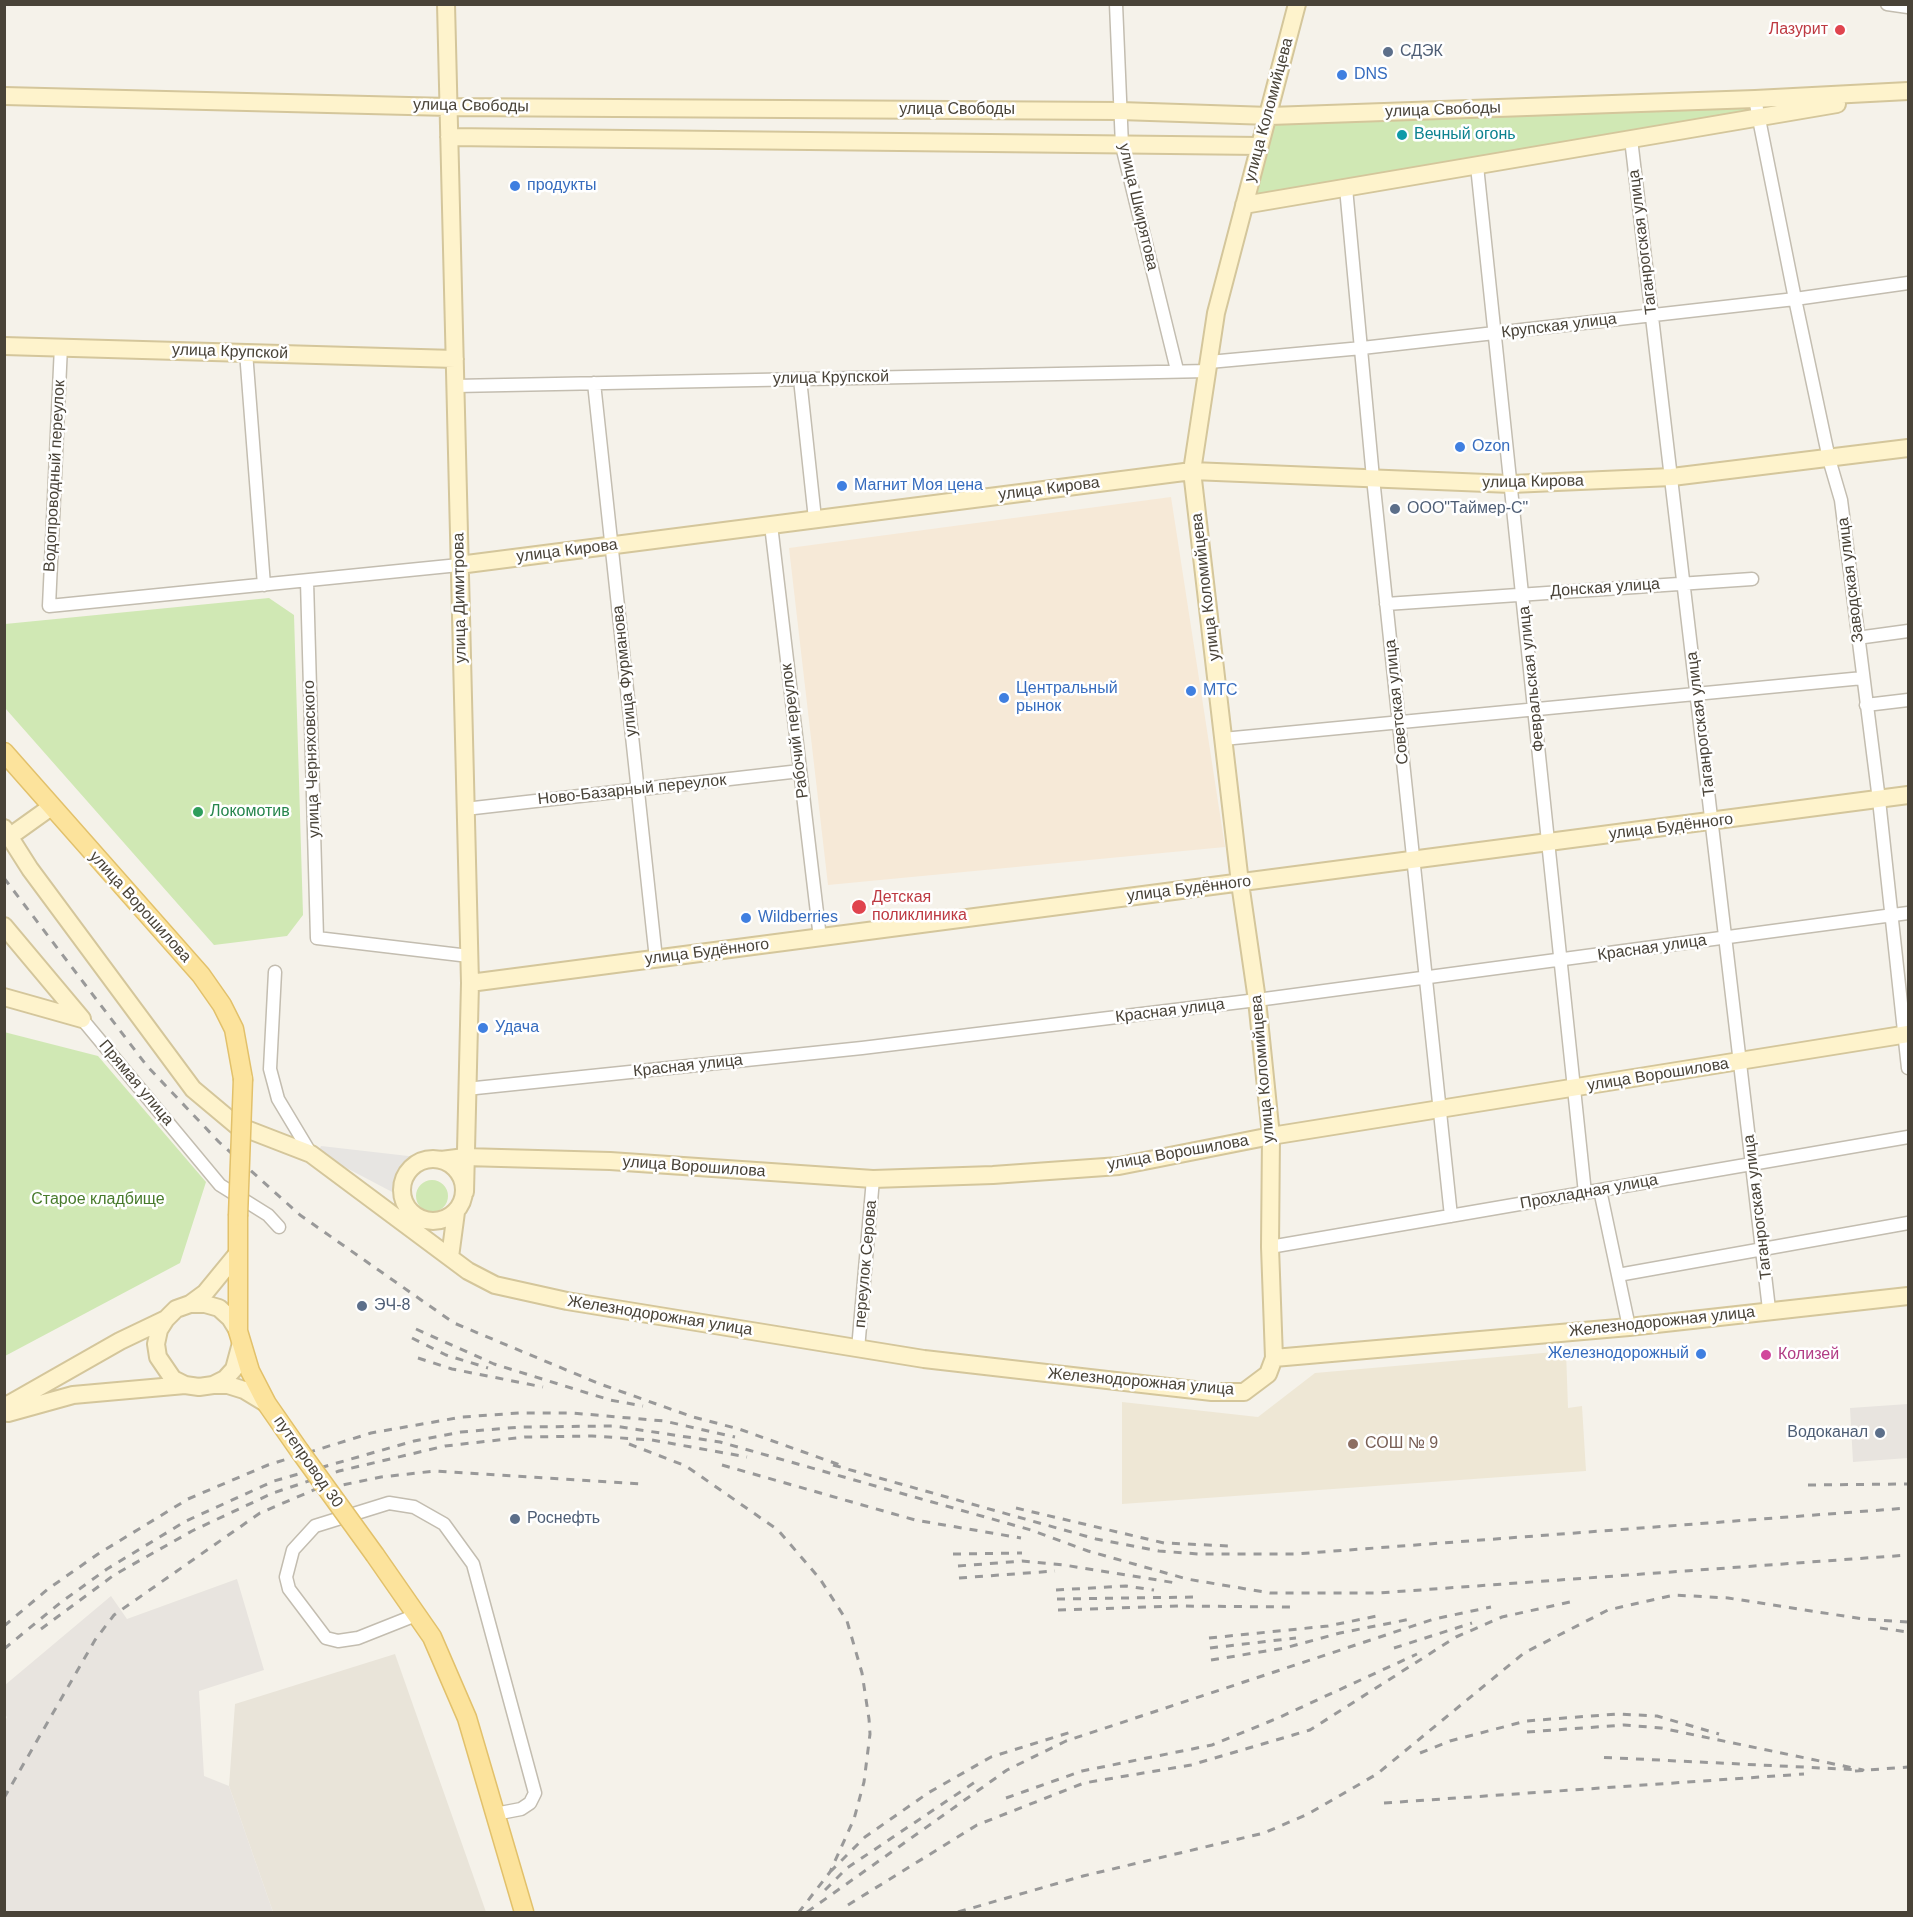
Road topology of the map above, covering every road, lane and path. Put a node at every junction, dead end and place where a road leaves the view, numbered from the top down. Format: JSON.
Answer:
{"nodes":[{"id":1,"x":446,"y":4,"type":"edge"},
{"id":2,"x":1116,"y":4,"type":"edge"},
{"id":3,"x":1297,"y":4,"type":"edge"},
{"id":4,"x":1887,"y":4,"type":"edge"},
{"id":5,"x":1908,"y":7,"type":"edge"},
{"id":6,"x":1908,"y":91,"type":"edge"},
{"id":7,"x":4,"y":96,"type":"edge"},
{"id":8,"x":1755,"y":99,"type":"junction"},
{"id":9,"x":449,"y":106,"type":"junction"},
{"id":10,"x":1120,"y":111,"type":"junction"},
{"id":11,"x":1270,"y":116,"type":"junction"},
{"id":12,"x":1758,"y":118,"type":"junction"},
{"id":13,"x":449,"y":137,"type":"junction"},
{"id":14,"x":1631,"y":139,"type":"junction"},
{"id":15,"x":1122,"y":146,"type":"junction"},
{"id":16,"x":1260,"y":146,"type":"junction"},
{"id":17,"x":1477,"y":166,"type":"junction"},
{"id":18,"x":1346,"y":188,"type":"junction"},
{"id":19,"x":1244,"y":205,"type":"junction"},
{"id":20,"x":1908,"y":283,"type":"edge"},
{"id":21,"x":1795,"y":299,"type":"junction"},
{"id":22,"x":1652,"y":315,"type":"junction"},
{"id":23,"x":1496,"y":333,"type":"junction"},
{"id":24,"x":4,"y":346,"type":"edge"},
{"id":25,"x":62,"y":346,"type":"junction"},
{"id":26,"x":1362,"y":348,"type":"junction"},
{"id":27,"x":246,"y":352,"type":"junction"},
{"id":28,"x":454,"y":359,"type":"junction"},
{"id":29,"x":1208,"y":366,"type":"junction"},
{"id":30,"x":1177,"y":370,"type":"junction"},
{"id":31,"x":800,"y":378,"type":"junction"},
{"id":32,"x":594,"y":383,"type":"junction"},
{"id":33,"x":455,"y":386,"type":"junction"},
{"id":34,"x":1908,"y":448,"type":"edge"},
{"id":35,"x":1829,"y":459,"type":"junction"},
{"id":36,"x":1192,"y":471,"type":"junction"},
{"id":37,"x":1672,"y":477,"type":"junction"},
{"id":38,"x":1373,"y":478,"type":"junction"},
{"id":39,"x":1511,"y":484,"type":"junction"},
{"id":40,"x":815,"y":519,"type":"junction"},
{"id":41,"x":771,"y":525,"type":"junction"},
{"id":42,"x":611,"y":546,"type":"junction"},
{"id":43,"x":459,"y":565,"type":"junction"},
{"id":44,"x":1752,"y":579,"type":"dead end"},
{"id":45,"x":307,"y":581,"type":"junction"},
{"id":46,"x":1684,"y":582,"type":"junction"},
{"id":47,"x":264,"y":585,"type":"junction"},
{"id":48,"x":1523,"y":594,"type":"junction"},
{"id":49,"x":1386,"y":604,"type":"junction"},
{"id":50,"x":49,"y":606,"type":"joint"},
{"id":51,"x":1908,"y":631,"type":"edge"},
{"id":52,"x":1857,"y":638,"type":"junction"},
{"id":53,"x":1863,"y":678,"type":"junction"},
{"id":54,"x":1697,"y":694,"type":"junction"},
{"id":55,"x":1908,"y":700,"type":"edge"},
{"id":56,"x":1866,"y":705,"type":"junction"},
{"id":57,"x":1535,"y":709,"type":"junction"},
{"id":58,"x":1399,"y":722,"type":"junction"},
{"id":59,"x":1223,"y":739,"type":"junction"},
{"id":60,"x":4,"y":752,"type":"edge"},
{"id":61,"x":800,"y":771,"type":"junction"},
{"id":62,"x":637,"y":789,"type":"junction"},
{"id":63,"x":1908,"y":795,"type":"edge"},
{"id":64,"x":1879,"y":800,"type":"junction"},
{"id":65,"x":51,"y":807,"type":"junction"},
{"id":66,"x":465,"y":809,"type":"junction"},
{"id":67,"x":1712,"y":821,"type":"junction"},
{"id":68,"x":7,"y":832,"type":"edge"},
{"id":69,"x":1549,"y":843,"type":"junction"},
{"id":70,"x":1413,"y":860,"type":"junction"},
{"id":71,"x":1240,"y":883,"type":"junction"},
{"id":72,"x":1908,"y":913,"type":"edge"},
{"id":73,"x":1891,"y":916,"type":"junction"},
{"id":74,"x":4,"y":926,"type":"edge"},
{"id":75,"x":820,"y":938,"type":"junction"},
{"id":76,"x":1726,"y":938,"type":"junction"},
{"id":77,"x":469,"y":956,"type":"junction"},
{"id":78,"x":656,"y":959,"type":"junction"},
{"id":79,"x":1561,"y":960,"type":"junction"},
{"id":80,"x":275,"y":972,"type":"dead end"},
{"id":81,"x":1426,"y":978,"type":"junction"},
{"id":82,"x":470,"y":983,"type":"junction"},
{"id":83,"x":4,"y":998,"type":"edge"},
{"id":84,"x":1257,"y":1000,"type":"junction"},
{"id":85,"x":82,"y":1019,"type":"junction"},
{"id":86,"x":1907,"y":1034,"type":"edge"},
{"id":87,"x":1740,"y":1061,"type":"junction"},
{"id":88,"x":1908,"y":1068,"type":"edge"},
{"id":89,"x":243,"y":1079,"type":"joint"},
{"id":90,"x":1574,"y":1088,"type":"junction"},
{"id":91,"x":466,"y":1089,"type":"junction"},
{"id":92,"x":1440,"y":1110,"type":"junction"},
{"id":93,"x":1270,"y":1136,"type":"junction"},
{"id":94,"x":1908,"y":1137,"type":"edge"},
{"id":95,"x":311,"y":1154,"type":"junction"},
{"id":96,"x":465,"y":1157,"type":"junction"},
{"id":97,"x":441,"y":1160,"type":"junction"},
{"id":98,"x":1753,"y":1164,"type":"junction"},
{"id":99,"x":873,"y":1179,"type":"junction"},
{"id":100,"x":1600,"y":1190,"type":"junction"},
{"id":101,"x":465,"y":1192,"type":"junction"},
{"id":102,"x":1585,"y":1193,"type":"junction"},
{"id":103,"x":385,"y":1209,"type":"junction"},
{"id":104,"x":456,"y":1212,"type":"junction"},
{"id":105,"x":1451,"y":1216,"type":"junction"},
{"id":106,"x":421,"y":1218,"type":"junction"},
{"id":107,"x":1908,"y":1223,"type":"edge"},
{"id":108,"x":279,"y":1227,"type":"dead end"},
{"id":109,"x":1270,"y":1247,"type":"junction"},
{"id":110,"x":1762,"y":1248,"type":"junction"},
{"id":111,"x":237,"y":1254,"type":"junction"},
{"id":112,"x":450,"y":1257,"type":"junction"},
{"id":113,"x":1618,"y":1275,"type":"junction"},
{"id":114,"x":1908,"y":1296,"type":"edge"},
{"id":115,"x":190,"y":1304,"type":"junction"},
{"id":116,"x":1769,"y":1309,"type":"junction"},
{"id":117,"x":166,"y":1319,"type":"junction"},
{"id":118,"x":1629,"y":1327,"type":"junction"},
{"id":119,"x":240,"y":1337,"type":"junction"},
{"id":120,"x":858,"y":1349,"type":"junction"},
{"id":121,"x":1274,"y":1358,"type":"junction"},
{"id":122,"x":185,"y":1385,"type":"junction"},
{"id":123,"x":213,"y":1385,"type":"junction"},
{"id":124,"x":267,"y":1404,"type":"junction"},
{"id":125,"x":4,"y":1407,"type":"edge"},
{"id":126,"x":4,"y":1414,"type":"edge"},
{"id":127,"x":417,"y":1615,"type":"junction"},
{"id":128,"x":495,"y":1814,"type":"junction"},
{"id":129,"x":524,"y":1912,"type":"edge"}],
"edges":[{"from":1,"to":9,"type":"street","name":"улица Димитрова"},
{"from":2,"to":10,"type":"street","name":"улица Шкирятова"},
{"from":3,"to":11,"type":"street","name":"улица Коломийцева"},
{"from":4,"to":5,"type":"street"},
{"from":6,"to":8,"type":"street","name":"улица Свободы"},
{"from":6,"to":12,"type":"street","name":"улица Свободы"},
{"from":7,"to":9,"type":"street","name":"улица Свободы"},
{"from":8,"to":11,"type":"street","name":"улица Свободы"},
{"from":8,"to":12,"type":"street","name":"Заводская улица"},
{"from":9,"to":10,"type":"street","name":"улица Свободы"},
{"from":9,"to":13,"type":"street","name":"улица Димитрова"},
{"from":10,"to":11,"type":"street","name":"улица Свободы"},
{"from":10,"to":15,"type":"street","name":"улица Шкирятова"},
{"from":11,"to":16,"type":"street","name":"улица Коломийцева"},
{"from":12,"to":14,"type":"street","name":"улица Свободы"},
{"from":12,"to":21,"type":"street","name":"Заводская улица"},
{"from":13,"to":15,"type":"street","name":"улица Свободы"},
{"from":13,"to":28,"type":"street","name":"улица Димитрова"},
{"from":14,"to":17,"type":"street","name":"улица Свободы"},
{"from":14,"to":22,"type":"street","name":"Таганрогская улица"},
{"from":15,"to":16,"type":"street","name":"улица Свободы"},
{"from":15,"to":30,"type":"street","name":"улица Шкирятова"},
{"from":16,"to":19,"type":"street","name":"улица Коломийцева"},
{"from":17,"to":18,"type":"street","name":"улица Свободы"},
{"from":17,"to":23,"type":"street","name":"Февральская улица"},
{"from":18,"to":19,"type":"street","name":"улица Свободы"},
{"from":18,"to":26,"type":"street","name":"Советская улица"},
{"from":19,"to":29,"type":"street","name":"улица Коломийцева"},
{"from":20,"to":21,"type":"street","name":"Крупская улица"},
{"from":21,"to":22,"type":"street","name":"Крупская улица"},
{"from":21,"to":35,"type":"street","name":"Заводская улица"},
{"from":22,"to":23,"type":"street","name":"Крупская улица"},
{"from":22,"to":37,"type":"street","name":"Таганрогская улица"},
{"from":23,"to":26,"type":"street","name":"Крупская улица"},
{"from":23,"to":39,"type":"street","name":"Февральская улица"},
{"from":24,"to":25,"type":"street","name":"улица Крупской"},
{"from":25,"to":27,"type":"street","name":"улица Крупской"},
{"from":25,"to":50,"type":"street","name":"Водопроводный переулок"},
{"from":26,"to":29,"type":"street","name":"Крупская улица"},
{"from":26,"to":38,"type":"street","name":"Советская улица"},
{"from":27,"to":28,"type":"street","name":"улица Крупской"},
{"from":27,"to":47,"type":"street"},
{"from":28,"to":33,"type":"street","name":"улица Димитрова"},
{"from":29,"to":30,"type":"street","name":"улица Крупской"},
{"from":29,"to":36,"type":"street","name":"улица Коломийцева"},
{"from":30,"to":31,"type":"street","name":"улица Крупской"},
{"from":31,"to":32,"type":"street","name":"улица Крупской"},
{"from":31,"to":40,"type":"street"},
{"from":32,"to":33,"type":"street","name":"улица Крупской"},
{"from":32,"to":42,"type":"street","name":"улица Фурманова"},
{"from":33,"to":43,"type":"street","name":"улица Димитрова"},
{"from":34,"to":35,"type":"street","name":"улица Кирова"},
{"from":35,"to":37,"type":"street","name":"улица Кирова"},
{"from":35,"to":52,"type":"street","name":"Заводская улица"},
{"from":36,"to":38,"type":"street","name":"улица Кирова"},
{"from":36,"to":40,"type":"street","name":"улица Кирова"},
{"from":36,"to":59,"type":"street","name":"улица Коломийцева"},
{"from":37,"to":39,"type":"street","name":"улица Кирова"},
{"from":37,"to":46,"type":"street","name":"Таганрогская улица"},
{"from":38,"to":39,"type":"street","name":"улица Кирова"},
{"from":38,"to":49,"type":"street","name":"Советская улица"},
{"from":39,"to":48,"type":"street","name":"Февральская улица"},
{"from":40,"to":41,"type":"street","name":"улица Кирова"},
{"from":41,"to":42,"type":"street","name":"улица Кирова"},
{"from":41,"to":61,"type":"street","name":"Рабочий переулок"},
{"from":42,"to":43,"type":"street","name":"улица Кирова"},
{"from":42,"to":62,"type":"street","name":"улица Фурманова"},
{"from":43,"to":45,"type":"street","name":"улица Кирова"},
{"from":43,"to":66,"type":"street","name":"улица Димитрова"},
{"from":44,"to":46,"type":"street","name":"Донская улица"},
{"from":45,"to":47,"type":"street","name":"улица Кирова"},
{"from":45,"to":77,"type":"street","name":"улица Черняховского"},
{"from":46,"to":48,"type":"street","name":"Донская улица"},
{"from":46,"to":54,"type":"street","name":"Таганрогская улица"},
{"from":47,"to":50,"type":"street","name":"улица Кирова"},
{"from":48,"to":49,"type":"street","name":"Донская улица"},
{"from":48,"to":57,"type":"street","name":"Февральская улица"},
{"from":49,"to":58,"type":"street","name":"Советская улица"},
{"from":51,"to":52,"type":"street"},
{"from":52,"to":53,"type":"street","name":"Заводская улица"},
{"from":53,"to":54,"type":"street"},
{"from":53,"to":56,"type":"street","name":"Заводская улица"},
{"from":54,"to":57,"type":"street"},
{"from":54,"to":67,"type":"street","name":"Таганрогская улица"},
{"from":55,"to":56,"type":"street"},
{"from":56,"to":64,"type":"street","name":"Заводская улица"},
{"from":57,"to":58,"type":"street"},
{"from":57,"to":69,"type":"street","name":"Февральская улица"},
{"from":58,"to":59,"type":"street"},
{"from":58,"to":70,"type":"street","name":"Советская улица"},
{"from":59,"to":71,"type":"street","name":"улица Коломийцева"},
{"from":60,"to":65,"type":"main road","name":"улица Ворошилова"},
{"from":61,"to":62,"type":"street","name":"Ново-Базарный переулок"},
{"from":61,"to":75,"type":"street","name":"Рабочий переулок"},
{"from":62,"to":66,"type":"street","name":"Ново-Базарный переулок"},
{"from":62,"to":78,"type":"street","name":"улица Фурманова"},
{"from":63,"to":64,"type":"street","name":"улица Будённого"},
{"from":64,"to":67,"type":"street","name":"улица Будённого"},
{"from":64,"to":73,"type":"street","name":"Заводская улица"},
{"from":65,"to":68,"type":"street"},
{"from":65,"to":89,"type":"main road","name":"улица Ворошилова"},
{"from":66,"to":77,"type":"street","name":"улица Димитрова"},
{"from":67,"to":69,"type":"street","name":"улица Будённого"},
{"from":67,"to":76,"type":"street","name":"Таганрогская улица"},
{"from":68,"to":95,"type":"street","name":"Железнодорожная улица"},
{"from":69,"to":70,"type":"street","name":"улица Будённого"},
{"from":69,"to":79,"type":"street","name":"Февральская улица"},
{"from":70,"to":71,"type":"street","name":"улица Будённого"},
{"from":70,"to":81,"type":"street","name":"Советская улица"},
{"from":71,"to":75,"type":"street","name":"улица Будённого"},
{"from":71,"to":84,"type":"street","name":"улица Коломийцева"},
{"from":72,"to":73,"type":"street","name":"Красная улица"},
{"from":73,"to":76,"type":"street","name":"Красная улица"},
{"from":73,"to":86,"type":"street","name":"Заводская улица"},
{"from":74,"to":85,"type":"street","name":"Прямая улица"},
{"from":75,"to":78,"type":"street","name":"улица Будённого"},
{"from":76,"to":79,"type":"street","name":"Красная улица"},
{"from":76,"to":87,"type":"street","name":"Таганрогская улица"},
{"from":77,"to":82,"type":"street","name":"улица Димитрова"},
{"from":78,"to":82,"type":"street","name":"улица Будённого"},
{"from":79,"to":81,"type":"street","name":"Красная улица"},
{"from":79,"to":90,"type":"street","name":"Февральская улица"},
{"from":80,"to":95,"type":"street"},
{"from":81,"to":84,"type":"street","name":"Красная улица"},
{"from":81,"to":92,"type":"street","name":"Советская улица"},
{"from":82,"to":91,"type":"street","name":"улица Димитрова"},
{"from":83,"to":85,"type":"street"},
{"from":84,"to":91,"type":"street","name":"Красная улица"},
{"from":84,"to":93,"type":"street","name":"улица Коломийцева"},
{"from":85,"to":108,"type":"street","name":"Прямая улица"},
{"from":86,"to":87,"type":"street","name":"улица Ворошилова"},
{"from":86,"to":88,"type":"street","name":"Заводская улица"},
{"from":87,"to":90,"type":"street","name":"улица Ворошилова"},
{"from":87,"to":98,"type":"street","name":"Таганрогская улица"},
{"from":89,"to":111,"type":"main road","name":"путепровод 30","bridge":true},
{"from":90,"to":92,"type":"street","name":"улица Ворошилова"},
{"from":90,"to":102,"type":"street","name":"Февральская улица"},
{"from":91,"to":96,"type":"street","name":"улица Димитрова"},
{"from":92,"to":93,"type":"street","name":"улица Ворошилова"},
{"from":92,"to":105,"type":"street","name":"Советская улица"},
{"from":93,"to":99,"type":"street","name":"улица Ворошилова"},
{"from":93,"to":109,"type":"street","name":"улица Коломийцева"},
{"from":94,"to":98,"type":"street","name":"Прохладная улица"},
{"from":95,"to":103,"type":"street","name":"Железнодорожная улица"},
{"from":96,"to":97,"type":"street","name":"улица Ворошилова"},
{"from":96,"to":99,"type":"street","name":"улица Ворошилова"},
{"from":96,"to":101,"type":"street","name":"улица Димитрова"},
{"from":97,"to":101,"type":"street"},
{"from":97,"to":106,"type":"street"},
{"from":98,"to":100,"type":"street","name":"Прохладная улица"},
{"from":98,"to":110,"type":"street","name":"Таганрогская улица"},
{"from":99,"to":120,"type":"street","name":"переулок Серова"},
{"from":100,"to":102,"type":"street","name":"Прохладная улица"},
{"from":100,"to":113,"type":"street"},
{"from":101,"to":104,"type":"street"},
{"from":102,"to":105,"type":"street","name":"Прохладная улица"},
{"from":103,"to":106,"type":"street"},
{"from":103,"to":112,"type":"street","name":"Железнодорожная улица"},
{"from":104,"to":106,"type":"street"},
{"from":104,"to":112,"type":"street"},
{"from":105,"to":109,"type":"street","name":"Прохладная улица"},
{"from":106,"to":112,"type":"street"},
{"from":107,"to":110,"type":"street"},
{"from":109,"to":121,"type":"street","name":"улица Коломийцева"},
{"from":110,"to":113,"type":"street"},
{"from":110,"to":116,"type":"street","name":"Таганрогская улица"},
{"from":111,"to":115,"type":"street"},
{"from":111,"to":119,"type":"main road","name":"путепровод 30"},
{"from":112,"to":120,"type":"street","name":"Железнодорожная улица"},
{"from":113,"to":118,"type":"street"},
{"from":114,"to":116,"type":"street","name":"Железнодорожная улица"},
{"from":115,"to":117,"type":"street"},
{"from":115,"to":119,"type":"street"},
{"from":116,"to":118,"type":"street","name":"Железнодорожная улица"},
{"from":117,"to":122,"type":"street"},
{"from":117,"to":125,"type":"street"},
{"from":118,"to":121,"type":"street","name":"Железнодорожная улица"},
{"from":119,"to":123,"type":"street"},
{"from":119,"to":124,"type":"main road","name":"путепровод 30"},
{"from":120,"to":121,"type":"street","name":"Железнодорожная улица"},
{"from":122,"to":123,"type":"street"},
{"from":122,"to":126,"type":"street"},
{"from":123,"to":124,"type":"street"},
{"from":124,"to":127,"type":"main road","name":"путепровод 30","bridge":true},
{"from":127,"to":128,"type":"main road","name":"путепровод 30"},
{"from":127,"to":128,"type":"street"},
{"from":128,"to":129,"type":"main road","name":"путепровод 30"}]}
